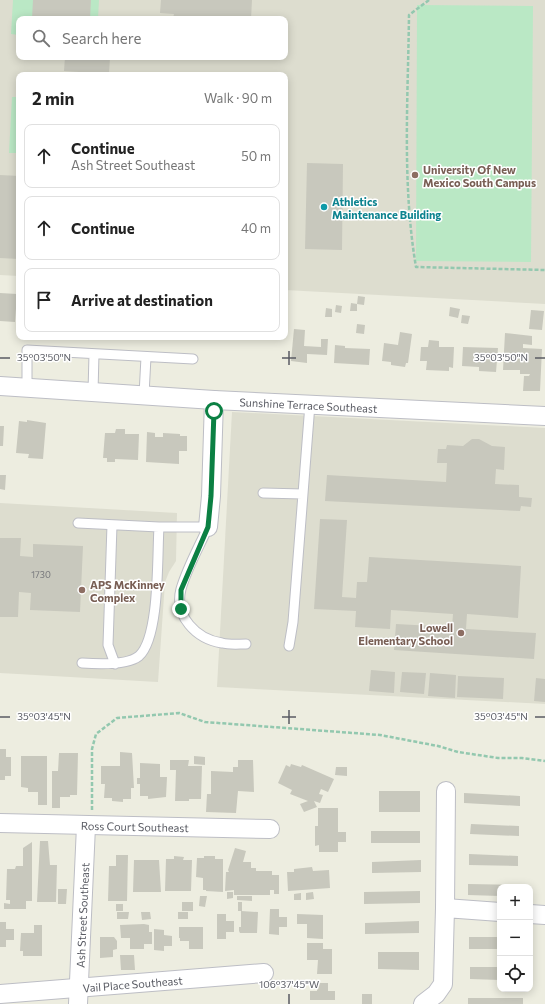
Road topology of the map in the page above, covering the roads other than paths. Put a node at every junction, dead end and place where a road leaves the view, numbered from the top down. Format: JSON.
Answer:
{"nodes":[{"id":1,"x":94,"y":354,"type":"junction"},
{"id":2,"x":146,"y":357,"type":"junction"},
{"id":3,"x":193,"y":360,"type":"dead end"},
{"id":4,"x":0,"y":386,"type":"edge"},
{"id":5,"x":27,"y":388,"type":"junction"},
{"id":6,"x":93,"y":392,"type":"junction"},
{"id":7,"x":144,"y":395,"type":"junction"},
{"id":8,"x":214,"y":400,"type":"junction"},
{"id":9,"x":310,"y":404,"type":"junction"},
{"id":10,"x":545,"y":416,"type":"edge"},
{"id":11,"x":263,"y":493,"type":"dead end"},
{"id":12,"x":303,"y":494,"type":"junction"},
{"id":13,"x":78,"y":524,"type":"dead end"},
{"id":14,"x":112,"y":525,"type":"junction"},
{"id":15,"x":159,"y":527,"type":"junction"},
{"id":16,"x":208,"y":527,"type":"junction"},
{"id":17,"x":246,"y":644,"type":"dead end"},
{"id":18,"x":289,"y":646,"type":"dead end"},
{"id":19,"x":82,"y":663,"type":"dead end"},
{"id":20,"x":115,"y":664,"type":"junction"},
{"id":21,"x":446,"y":791,"type":"dead end"},
{"id":22,"x":89,"y":819,"type":"junction"},
{"id":23,"x":0,"y":824,"type":"edge"},
{"id":24,"x":270,"y":829,"type":"dead end"},
{"id":25,"x":445,"y":908,"type":"junction"},
{"id":26,"x":497,"y":912,"type":"edge"},
{"id":27,"x":533,"y":914,"type":"edge"},
{"id":28,"x":545,"y":916,"type":"edge"},
{"id":29,"x":264,"y":973,"type":"dead end"},
{"id":30,"x":0,"y":994,"type":"edge"},
{"id":31,"x":78,"y":997,"type":"edge"},
{"id":32,"x":423,"y":1004,"type":"edge"}],
"edges":[{"from":1,"to":2,"type":"lane"},
{"from":1,"to":5,"type":"lane"},
{"from":1,"to":6,"type":"lane"},
{"from":2,"to":3,"type":"lane"},
{"from":2,"to":7,"type":"lane"},
{"from":4,"to":5,"type":"street","name":"Sunshine Terrace Southeast"},
{"from":5,"to":6,"type":"street","name":"Sunshine Terrace Southeast"},
{"from":6,"to":7,"type":"street","name":"Sunshine Terrace Southeast"},
{"from":7,"to":8,"type":"street","name":"Sunshine Terrace Southeast"},
{"from":8,"to":9,"type":"street","name":"Sunshine Terrace Southeast"},
{"from":8,"to":16,"type":"street"},
{"from":9,"to":10,"type":"street","name":"Sunshine Terrace Southeast"},
{"from":9,"to":12,"type":"lane"},
{"from":11,"to":12,"type":"lane"},
{"from":12,"to":18,"type":"lane"},
{"from":13,"to":14,"type":"lane"},
{"from":14,"to":15,"type":"lane"},
{"from":14,"to":20,"type":"lane"},
{"from":15,"to":16,"type":"lane"},
{"from":15,"to":20,"type":"lane"},
{"from":16,"to":17,"type":"lane"},
{"from":19,"to":20,"type":"lane"},
{"from":21,"to":25,"type":"street"},
{"from":22,"to":23,"type":"street","name":"Ross Court Southeast"},
{"from":22,"to":24,"type":"street","name":"Ross Court Southeast"},
{"from":22,"to":31,"type":"street","name":"Ash Street Southeast"},
{"from":25,"to":26,"type":"street"},
{"from":25,"to":32,"type":"street"},
{"from":27,"to":28,"type":"street"},
{"from":29,"to":31,"type":"street","name":"Vail Place Southeast"},
{"from":30,"to":31,"type":"street","name":"Vail Place Southeast"}]}
